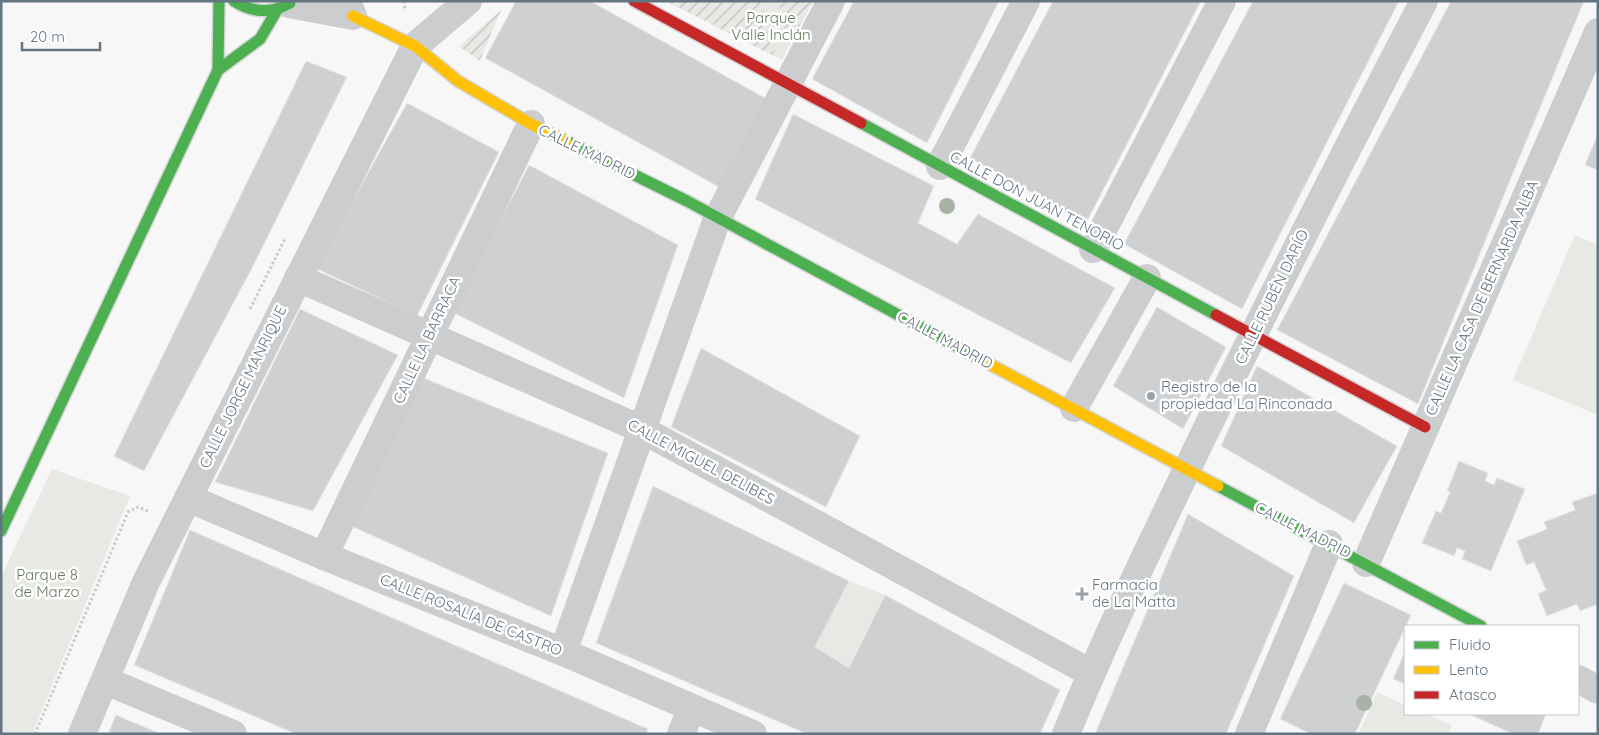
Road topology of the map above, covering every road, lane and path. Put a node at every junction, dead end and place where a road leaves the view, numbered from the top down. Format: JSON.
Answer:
{"nodes":[{"id":1,"x":220,"y":1,"type":"edge"},
{"id":2,"x":234,"y":1,"type":"edge"},
{"id":3,"x":404,"y":1,"type":"edge"},
{"id":4,"x":468,"y":1,"type":"edge"},
{"id":5,"x":634,"y":1,"type":"edge"},
{"id":6,"x":831,"y":1,"type":"edge"},
{"id":7,"x":1026,"y":1,"type":"edge"},
{"id":8,"x":1222,"y":1,"type":"edge"},
{"id":9,"x":1424,"y":1,"type":"edge"},
{"id":10,"x":286,"y":5,"type":"edge"},
{"id":11,"x":350,"y":9,"type":"edge"},
{"id":12,"x":1598,"y":32,"type":"edge"},
{"id":13,"x":404,"y":40,"type":"junction"},
{"id":14,"x":218,"y":70,"type":"junction"},
{"id":15,"x":789,"y":83,"type":"junction"},
{"id":16,"x":532,"y":124,"type":"junction"},
{"id":17,"x":940,"y":166,"type":"junction"},
{"id":18,"x":717,"y":219,"type":"junction"},
{"id":19,"x":288,"y":233,"type":"dead end"},
{"id":20,"x":1093,"y":249,"type":"junction"},
{"id":21,"x":298,"y":278,"type":"junction"},
{"id":22,"x":1147,"y":278,"type":"junction"},
{"id":23,"x":249,"y":311,"type":"dead end"},
{"id":24,"x":1253,"y":334,"type":"junction"},
{"id":25,"x":429,"y":336,"type":"junction"},
{"id":26,"x":1074,"y":408,"type":"junction"},
{"id":27,"x":1426,"y":427,"type":"junction"},
{"id":28,"x":641,"y":429,"type":"junction"},
{"id":29,"x":1186,"y":470,"type":"junction"},
{"id":30,"x":188,"y":498,"type":"junction"},
{"id":31,"x":154,"y":505,"type":"dead end"},
{"id":32,"x":1,"y":531,"type":"edge"},
{"id":33,"x":1329,"y":544,"type":"junction"},
{"id":34,"x":324,"y":556,"type":"junction"},
{"id":35,"x":1366,"y":563,"type":"junction"},
{"id":36,"x":1479,"y":625,"type":"edge"},
{"id":37,"x":563,"y":652,"type":"junction"},
{"id":38,"x":1091,"y":673,"type":"junction"},
{"id":39,"x":1579,"y":680,"type":"edge"},
{"id":40,"x":106,"y":681,"type":"junction"},
{"id":41,"x":1598,"y":690,"type":"edge"},
{"id":42,"x":692,"y":708,"type":"junction"},
{"id":43,"x":35,"y":734,"type":"edge"},
{"id":44,"x":82,"y":734,"type":"edge"},
{"id":45,"x":233,"y":734,"type":"edge"},
{"id":46,"x":681,"y":734,"type":"edge"},
{"id":47,"x":753,"y":734,"type":"edge"},
{"id":48,"x":1066,"y":734,"type":"edge"},
{"id":49,"x":1249,"y":734,"type":"edge"}],
"edges":[{"from":1,"to":14,"type":"street"},
{"from":2,"to":10,"type":"street"},
{"from":3,"to":13,"type":"path"},
{"from":4,"to":13,"type":"street"},
{"from":5,"to":15,"type":"street","name":"CALLE DON JUAN TENORIO"},
{"from":6,"to":15,"type":"street"},
{"from":7,"to":17,"type":"street"},
{"from":8,"to":20,"type":"street"},
{"from":9,"to":24,"type":"street","name":"CALLE RUBÉN DARÍO"},
{"from":10,"to":11,"type":"street"},
{"from":10,"to":14,"type":"street"},
{"from":11,"to":13,"type":"street","name":"CALLE MADRID"},
{"from":12,"to":27,"type":"street","name":"CALLE LA CASA DE BERNARDA ALBA"},
{"from":13,"to":16,"type":"street","name":"CALLE MADRID"},
{"from":13,"to":21,"type":"street","name":"CALLE JORGE MANRIQUE"},
{"from":14,"to":32,"type":"street"},
{"from":15,"to":17,"type":"street","name":"CALLE DON JUAN TENORIO"},
{"from":15,"to":18,"type":"street"},
{"from":16,"to":18,"type":"street","name":"CALLE MADRID"},
{"from":16,"to":25,"type":"street","name":"CALLE LA BARRACA"},
{"from":17,"to":20,"type":"street","name":"CALLE DON JUAN TENORIO"},
{"from":18,"to":26,"type":"street","name":"CALLE MADRID"},
{"from":18,"to":28,"type":"street"},
{"from":19,"to":23,"type":"path"},
{"from":20,"to":22,"type":"street","name":"CALLE DON JUAN TENORIO"},
{"from":21,"to":25,"type":"street","name":"CALLE MIGUEL DELIBES"},
{"from":21,"to":30,"type":"street","name":"CALLE JORGE MANRIQUE"},
{"from":22,"to":24,"type":"street","name":"CALLE DON JUAN TENORIO"},
{"from":22,"to":26,"type":"street"},
{"from":24,"to":27,"type":"street","name":"CALLE DON JUAN TENORIO"},
{"from":24,"to":29,"type":"street","name":"CALLE RUBÉN DARÍO"},
{"from":25,"to":28,"type":"street","name":"CALLE MIGUEL DELIBES"},
{"from":25,"to":34,"type":"street","name":"CALLE LA BARRACA"},
{"from":26,"to":29,"type":"street","name":"CALLE MADRID"},
{"from":27,"to":35,"type":"street","name":"CALLE LA CASA DE BERNARDA ALBA"},
{"from":28,"to":37,"type":"street"},
{"from":28,"to":38,"type":"street","name":"CALLE MIGUEL DELIBES"},
{"from":29,"to":33,"type":"street","name":"CALLE MADRID"},
{"from":29,"to":38,"type":"street","name":"CALLE RUBÉN DARÍO"},
{"from":30,"to":34,"type":"street","name":"CALLE ROSALÍA DE CASTRO"},
{"from":30,"to":40,"type":"street","name":"CALLE JORGE MANRIQUE"},
{"from":31,"to":43,"type":"path"},
{"from":33,"to":35,"type":"street","name":"CALLE MADRID"},
{"from":33,"to":49,"type":"street"},
{"from":34,"to":37,"type":"street","name":"CALLE ROSALÍA DE CASTRO"},
{"from":35,"to":36,"type":"street","name":"CALLE MADRID"},
{"from":37,"to":42,"type":"street","name":"CALLE ROSALÍA DE CASTRO"},
{"from":38,"to":48,"type":"street","name":"CALLE RUBÉN DARÍO"},
{"from":39,"to":41,"type":"street"},
{"from":40,"to":44,"type":"street","name":"CALLE JORGE MANRIQUE"},
{"from":40,"to":45,"type":"street"},
{"from":42,"to":46,"type":"street"},
{"from":42,"to":47,"type":"street","name":"CALLE ROSALÍA DE CASTRO"}]}
